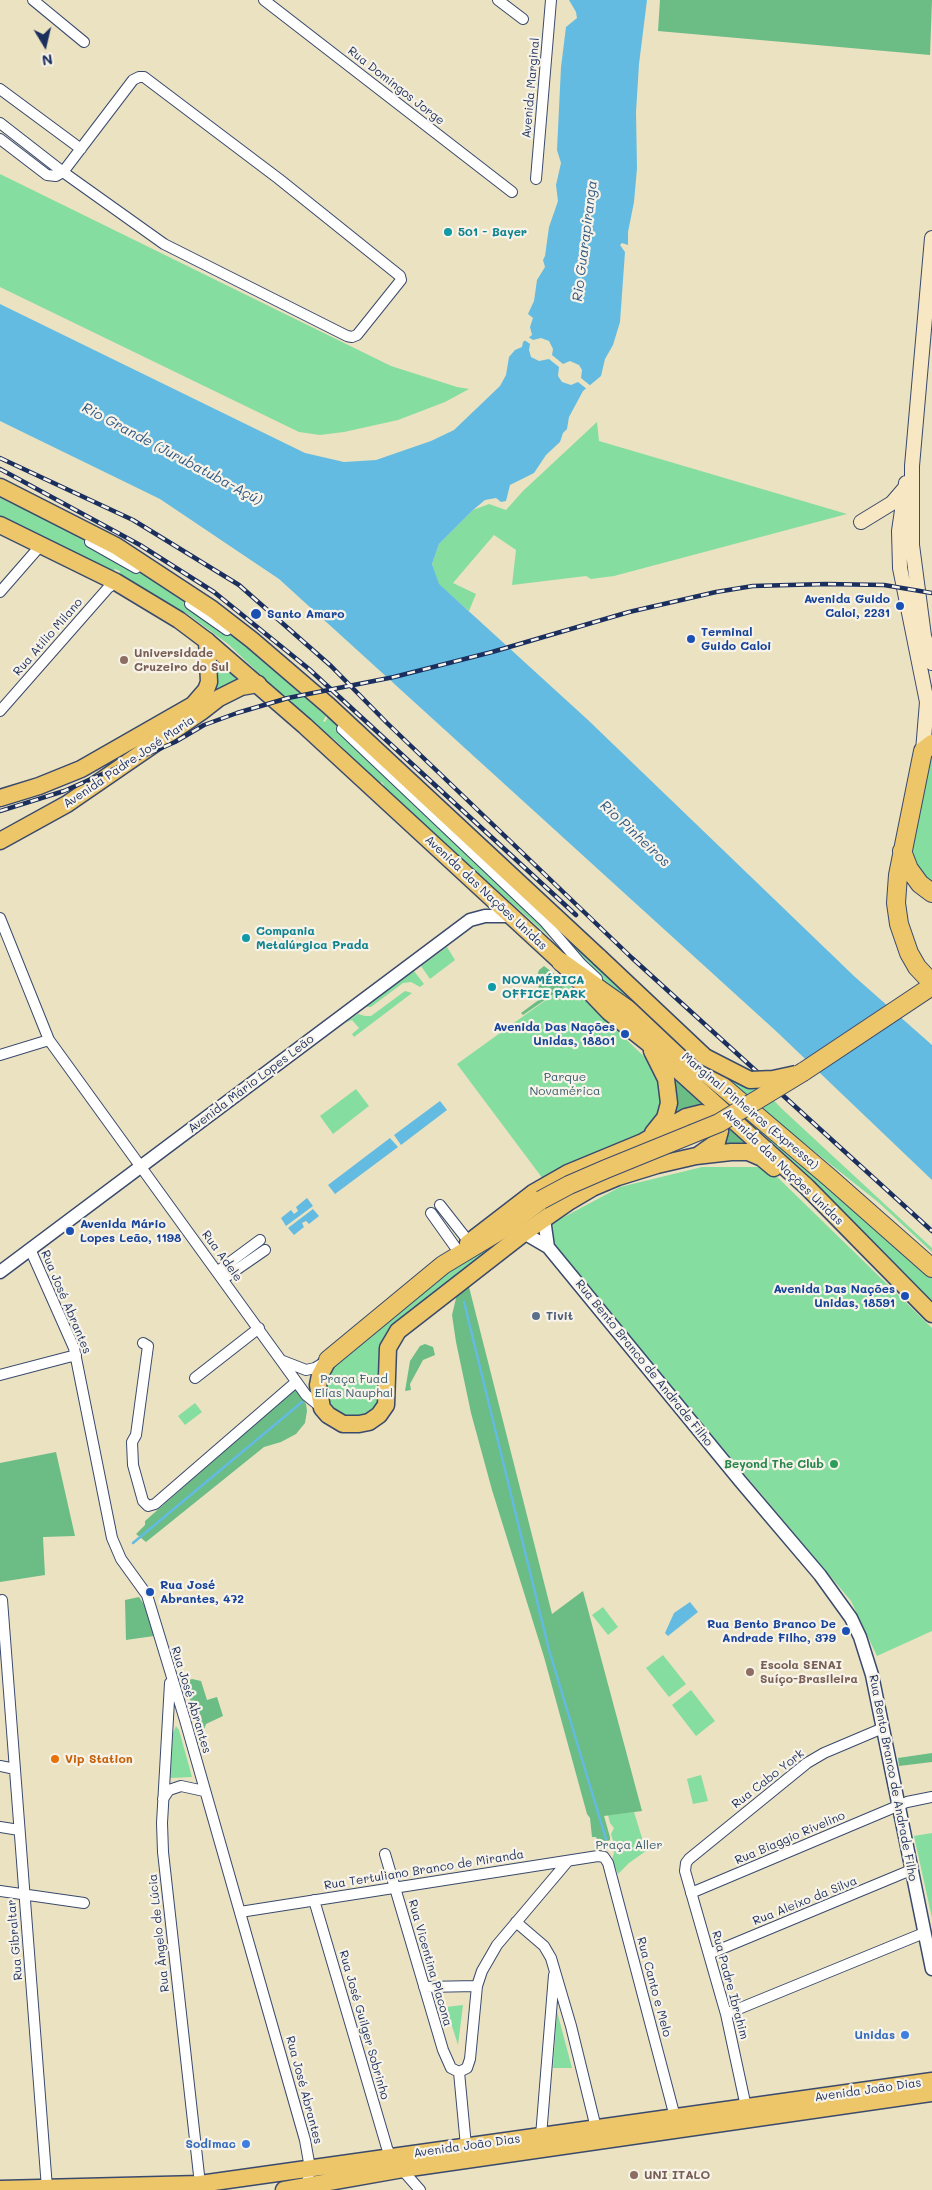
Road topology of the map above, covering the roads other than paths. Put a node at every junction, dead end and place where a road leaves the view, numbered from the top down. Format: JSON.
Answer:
{"nodes":[{"id":1,"x":33,"y":0,"type":"edge"},
{"id":2,"x":264,"y":0,"type":"edge"},
{"id":3,"x":498,"y":0,"type":"edge"},
{"id":4,"x":551,"y":0,"type":"edge"},
{"id":5,"x":523,"y":19,"type":"dead end"},
{"id":6,"x":84,"y":42,"type":"dead end"},
{"id":7,"x":0,"y":89,"type":"edge"},
{"id":8,"x":0,"y":124,"type":"edge"},
{"id":9,"x":0,"y":139,"type":"edge"},
{"id":10,"x":81,"y":149,"type":"junction"},
{"id":11,"x":64,"y":172,"type":"junction"},
{"id":12,"x":536,"y":179,"type":"dead end"},
{"id":13,"x":512,"y":192,"type":"dead end"},
{"id":14,"x":932,"y":238,"type":"edge"},
{"id":15,"x":912,"y":466,"type":"junction"},
{"id":16,"x":0,"y":486,"type":"edge"},
{"id":17,"x":904,"y":489,"type":"junction"},
{"id":18,"x":0,"y":496,"type":"edge"},
{"id":19,"x":861,"y":522,"type":"dead end"},
{"id":20,"x":0,"y":525,"type":"edge"},
{"id":21,"x":899,"y":531,"type":"junction"},
{"id":22,"x":40,"y":545,"type":"junction"},
{"id":23,"x":912,"y":545,"type":"junction"},
{"id":24,"x":116,"y":582,"type":"junction"},
{"id":25,"x":0,"y":592,"type":"edge"},
{"id":26,"x":207,"y":641,"type":"junction"},
{"id":27,"x":932,"y":663,"type":"edge"},
{"id":28,"x":258,"y":684,"type":"junction"},
{"id":29,"x":0,"y":711,"type":"edge"},
{"id":30,"x":927,"y":748,"type":"edge"},
{"id":31,"x":81,"y":768,"type":"junction"},
{"id":32,"x":93,"y":788,"type":"junction"},
{"id":33,"x":0,"y":798,"type":"edge"},
{"id":34,"x":0,"y":841,"type":"edge"},
{"id":35,"x":902,"y":850,"type":"junction"},
{"id":36,"x":932,"y":893,"type":"edge"},
{"id":37,"x":509,"y":916,"type":"junction"},
{"id":38,"x":0,"y":918,"type":"edge"},
{"id":39,"x":561,"y":962,"type":"junction"},
{"id":40,"x":932,"y":984,"type":"edge"},
{"id":41,"x":636,"y":1016,"type":"junction"},
{"id":42,"x":49,"y":1040,"type":"junction"},
{"id":43,"x":648,"y":1043,"type":"junction"},
{"id":44,"x":0,"y":1055,"type":"edge"},
{"id":45,"x":803,"y":1072,"type":"junction"},
{"id":46,"x":643,"y":1142,"type":"junction"},
{"id":47,"x":696,"y":1156,"type":"junction"},
{"id":48,"x":141,"y":1166,"type":"junction"},
{"id":49,"x":440,"y":1205,"type":"dead end"},
{"id":50,"x":431,"y":1213,"type":"dead end"},
{"id":51,"x":544,"y":1219,"type":"junction"},
{"id":52,"x":850,"y":1232,"type":"junction"},
{"id":53,"x":524,"y":1233,"type":"junction"},
{"id":54,"x":263,"y":1245,"type":"dead end"},
{"id":55,"x":463,"y":1246,"type":"junction"},
{"id":56,"x":548,"y":1247,"type":"junction"},
{"id":57,"x":30,"y":1249,"type":"junction"},
{"id":58,"x":444,"y":1265,"type":"junction"},
{"id":59,"x":932,"y":1268,"type":"edge"},
{"id":60,"x":0,"y":1272,"type":"edge"},
{"id":61,"x":220,"y":1275,"type":"junction"},
{"id":62,"x":932,"y":1314,"type":"edge"},
{"id":63,"x":259,"y":1328,"type":"junction"},
{"id":64,"x":143,"y":1343,"type":"dead end"},
{"id":65,"x":76,"y":1355,"type":"junction"},
{"id":66,"x":282,"y":1360,"type":"junction"},
{"id":67,"x":328,"y":1360,"type":"junction"},
{"id":68,"x":0,"y":1375,"type":"edge"},
{"id":69,"x":195,"y":1378,"type":"dead end"},
{"id":70,"x":296,"y":1382,"type":"junction"},
{"id":71,"x":322,"y":1408,"type":"junction"},
{"id":72,"x":2,"y":1600,"type":"dead end"},
{"id":73,"x":3,"y":1658,"type":"edge"},
{"id":74,"x":170,"y":1677,"type":"junction"},
{"id":75,"x":185,"y":1720,"type":"junction"},
{"id":76,"x":167,"y":1723,"type":"junction"},
{"id":77,"x":882,"y":1728,"type":"junction"},
{"id":78,"x":0,"y":1766,"type":"edge"},
{"id":79,"x":15,"y":1769,"type":"junction"},
{"id":80,"x":204,"y":1791,"type":"junction"},
{"id":81,"x":932,"y":1797,"type":"edge"},
{"id":82,"x":163,"y":1799,"type":"junction"},
{"id":83,"x":898,"y":1806,"type":"junction"},
{"id":84,"x":0,"y":1827,"type":"edge"},
{"id":85,"x":20,"y":1830,"type":"junction"},
{"id":86,"x":385,"y":1854,"type":"dead end"},
{"id":87,"x":568,"y":1861,"type":"junction"},
{"id":88,"x":608,"y":1864,"type":"joint"},
{"id":89,"x":911,"y":1870,"type":"junction"},
{"id":90,"x":685,"y":1871,"type":"joint"},
{"id":91,"x":395,"y":1888,"type":"junction"},
{"id":92,"x":0,"y":1891,"type":"edge"},
{"id":93,"x":691,"y":1893,"type":"junction"},
{"id":94,"x":24,"y":1894,"type":"junction"},
{"id":95,"x":314,"y":1900,"type":"junction"},
{"id":96,"x":84,"y":1903,"type":"dead end"},
{"id":97,"x":240,"y":1912,"type":"junction"},
{"id":98,"x":516,"y":1922,"type":"junction"},
{"id":99,"x":924,"y":1933,"type":"junction"},
{"id":100,"x":709,"y":1954,"type":"junction"},
{"id":101,"x":555,"y":1968,"type":"junction"},
{"id":102,"x":932,"y":1969,"type":"edge"},
{"id":103,"x":477,"y":1986,"type":"junction"},
{"id":104,"x":424,"y":1987,"type":"junction"},
{"id":105,"x":726,"y":2014,"type":"junction"},
{"id":106,"x":460,"y":2072,"type":"junction"},
{"id":107,"x":932,"y":2080,"type":"edge"},
{"id":108,"x":932,"y":2093,"type":"edge"},
{"id":109,"x":746,"y":2107,"type":"junction"},
{"id":110,"x":675,"y":2117,"type":"junction"},
{"id":111,"x":596,"y":2128,"type":"junction"},
{"id":112,"x":541,"y":2136,"type":"junction"},
{"id":113,"x":466,"y":2146,"type":"junction"},
{"id":114,"x":391,"y":2157,"type":"junction"},
{"id":115,"x":310,"y":2168,"type":"junction"},
{"id":116,"x":403,"y":2169,"type":"junction"},
{"id":117,"x":200,"y":2184,"type":"junction"},
{"id":118,"x":306,"y":2188,"type":"edge"},
{"id":119,"x":0,"y":2189,"type":"edge"},
{"id":120,"x":49,"y":2189,"type":"edge"},
{"id":121,"x":178,"y":2190,"type":"edge"},
{"id":122,"x":284,"y":2190,"type":"edge"},
{"id":123,"x":420,"y":2190,"type":"edge"}],
"edges":[{"from":1,"to":6,"type":"street"},
{"from":2,"to":13,"type":"street","name":"Rua Domingos Jorge"},
{"from":3,"to":5,"type":"street"},
{"from":4,"to":12,"type":"street","name":"Avenida Marginal"},
{"from":7,"to":10,"type":"street"},
{"from":8,"to":11,"type":"street"},
{"from":9,"to":11,"type":"street"},
{"from":10,"to":11,"type":"street"},
{"from":10,"to":11,"type":"street"},
{"from":14,"to":15,"type":"main road"},
{"from":15,"to":17,"type":"main road"},
{"from":15,"to":23,"type":"main road"},
{"from":16,"to":45,"type":"main road","bridge":true},
{"from":17,"to":19,"type":"main road"},
{"from":17,"to":21,"type":"main road"},
{"from":18,"to":41,"type":"street"},
{"from":20,"to":22,"type":"main road","name":"Avenida das Nações Unidas"},
{"from":21,"to":23,"type":"main road"},
{"from":21,"to":30,"type":"main road"},
{"from":22,"to":24,"type":"main road","name":"Avenida das Nações Unidas"},
{"from":22,"to":25,"type":"street"},
{"from":23,"to":27,"type":"main road"},
{"from":24,"to":26,"type":"main road","name":"Avenida das Nações Unidas"},
{"from":24,"to":29,"type":"street","name":"Rua Atílio Milano"},
{"from":26,"to":28,"type":"main road","name":"Avenida das Nações Unidas"},
{"from":26,"to":31,"type":"main road","name":"Avenida Padre José Maria"},
{"from":28,"to":32,"type":"main road","name":"Avenida Padre José Maria"},
{"from":28,"to":37,"type":"main road","name":"Avenida das Nações Unidas"},
{"from":30,"to":35,"type":"highway"},
{"from":31,"to":32,"type":"main road"},
{"from":31,"to":33,"type":"main road","name":"Avenida Padre José Maria"},
{"from":32,"to":34,"type":"main road","name":"Avenida Padre José Maria"},
{"from":35,"to":36,"type":"highway"},
{"from":35,"to":40,"type":"highway"},
{"from":37,"to":39,"type":"main road","name":"Avenida das Nações Unidas"},
{"from":37,"to":48,"type":"street","name":"Avenida Mário Lopes Leão"},
{"from":38,"to":42,"type":"street","name":"Rua Adele"},
{"from":39,"to":41,"type":"highway","name":"Marginal Pinheiros (Expressa)"},
{"from":39,"to":43,"type":"main road","name":"Avenida das Nações Unidas"},
{"from":40,"to":45,"type":"highway"},
{"from":41,"to":59,"type":"highway","name":"Marginal Pinheiros (Expressa)"},
{"from":42,"to":44,"type":"street"},
{"from":42,"to":48,"type":"street","name":"Rua Adele"},
{"from":43,"to":46,"type":"main road"},
{"from":43,"to":52,"type":"main road","name":"Avenida das Nações Unidas"},
{"from":45,"to":58,"type":"highway","bridge":true},
{"from":46,"to":47,"type":"main road"},
{"from":46,"to":55,"type":"main road"},
{"from":47,"to":51,"type":"main road"},
{"from":47,"to":52,"type":"main road"},
{"from":48,"to":57,"type":"street","name":"Avenida Mário Lopes Leão"},
{"from":48,"to":61,"type":"street","name":"Rua Adele"},
{"from":49,"to":55,"type":"street"},
{"from":50,"to":55,"type":"street"},
{"from":51,"to":53,"type":"main road"},
{"from":51,"to":56,"type":"street"},
{"from":52,"to":62,"type":"main road","name":"Avenida das Nações Unidas"},
{"from":53,"to":56,"type":"street","name":"Rua Bento Branco de Andrade Filho"},
{"from":53,"to":71,"type":"main road"},
{"from":54,"to":61,"type":"street"},
{"from":55,"to":58,"type":"main road"},
{"from":56,"to":77,"type":"street","name":"Rua Bento Branco de Andrade Filho"},
{"from":57,"to":60,"type":"street","name":"Avenida Mário Lopes Leão"},
{"from":57,"to":65,"type":"street","name":"Rua José Abrantes"},
{"from":58,"to":67,"type":"highway"},
{"from":61,"to":63,"type":"street","name":"Rua Adele"},
{"from":63,"to":66,"type":"street","name":"Rua Adele"},
{"from":63,"to":69,"type":"street"},
{"from":64,"to":70,"type":"street"},
{"from":65,"to":68,"type":"street"},
{"from":65,"to":74,"type":"street","name":"Rua José Abrantes"},
{"from":66,"to":67,"type":"street"},
{"from":66,"to":70,"type":"street","name":"Rua Adele"},
{"from":67,"to":71,"type":"main road"},
{"from":70,"to":71,"type":"street","name":"Rua Adele"},
{"from":72,"to":73,"type":"street","name":"Rua Gibraltar"},
{"from":73,"to":79,"type":"street","name":"Rua Gibraltar"},
{"from":74,"to":75,"type":"street","name":"Rua José Abrantes"},
{"from":74,"to":76,"type":"street","name":"Rua Ângelo de Lúcia"},
{"from":75,"to":76,"type":"street"},
{"from":75,"to":80,"type":"street","name":"Rua José Abrantes"},
{"from":76,"to":82,"type":"street","name":"Rua Ângelo de Lúcia"},
{"from":77,"to":83,"type":"street","name":"Rua Bento Branco de Andrade Filho"},
{"from":77,"to":90,"type":"street","name":"Rua Cabo York"},
{"from":78,"to":79,"type":"street"},
{"from":79,"to":85,"type":"street","name":"Rua Gibraltar"},
{"from":80,"to":82,"type":"street"},
{"from":80,"to":97,"type":"street","name":"Rua José Abrantes"},
{"from":81,"to":83,"type":"street","name":"Rua Biaggio Rivelino"},
{"from":82,"to":117,"type":"street","name":"Rua Ângelo de Lúcia"},
{"from":83,"to":89,"type":"street","name":"Rua Bento Branco de Andrade Filho"},
{"from":83,"to":93,"type":"street","name":"Rua Biaggio Rivelino"},
{"from":84,"to":85,"type":"street"},
{"from":85,"to":94,"type":"street","name":"Rua Gibraltar"},
{"from":86,"to":91,"type":"street","name":"Rua Vicentina Placona"},
{"from":87,"to":88,"type":"street","name":"Rua Tertuliano Branco de Miranda"},
{"from":87,"to":91,"type":"street","name":"Rua Tertuliano Branco de Miranda"},
{"from":87,"to":98,"type":"street"},
{"from":88,"to":110,"type":"street","name":"Rua Canto e Melo"},
{"from":89,"to":99,"type":"street","name":"Rua Bento Branco de Andrade Filho"},
{"from":89,"to":100,"type":"street","name":"Rua Aleixo da Silva"},
{"from":90,"to":93,"type":"street","name":"Rua Padre Ibrahim"},
{"from":91,"to":95,"type":"street","name":"Rua Tertuliano Branco de Miranda"},
{"from":91,"to":104,"type":"street","name":"Rua Vicentina Placona"},
{"from":92,"to":94,"type":"street"},
{"from":93,"to":100,"type":"street","name":"Rua Padre Ibrahim"},
{"from":94,"to":96,"type":"street"},
{"from":94,"to":120,"type":"street","name":"Rua Gibraltar"},
{"from":95,"to":97,"type":"street","name":"Rua Tertuliano Branco de Miranda"},
{"from":95,"to":114,"type":"street","name":"Rua José Guilger Sobrinho"},
{"from":97,"to":115,"type":"street","name":"Rua José Abrantes"},
{"from":98,"to":101,"type":"street"},
{"from":98,"to":103,"type":"street"},
{"from":99,"to":102,"type":"street","name":"Rua Bento Branco de Andrade Filho"},
{"from":99,"to":105,"type":"street"},
{"from":100,"to":105,"type":"street","name":"Rua Padre Ibrahim"},
{"from":101,"to":111,"type":"street"},
{"from":101,"to":112,"type":"street"},
{"from":103,"to":104,"type":"street"},
{"from":103,"to":106,"type":"street"},
{"from":104,"to":106,"type":"street","name":"Rua Vicentina Placona"},
{"from":105,"to":109,"type":"street","name":"Rua Padre Ibrahim"},
{"from":106,"to":113,"type":"street"},
{"from":107,"to":109,"type":"main road","name":"Avenida João Dias"},
{"from":108,"to":116,"type":"main road","name":"Avenida João Dias"},
{"from":109,"to":110,"type":"main road","name":"Avenida João Dias"},
{"from":110,"to":111,"type":"main road","name":"Avenida João Dias"},
{"from":111,"to":112,"type":"main road","name":"Avenida João Dias"},
{"from":112,"to":113,"type":"main road","name":"Avenida João Dias"},
{"from":113,"to":114,"type":"main road","name":"Avenida João Dias"},
{"from":114,"to":115,"type":"main road","name":"Avenida João Dias"},
{"from":114,"to":116,"type":"street"},
{"from":115,"to":117,"type":"main road","name":"Avenida João Dias"},
{"from":115,"to":118,"type":"street"},
{"from":116,"to":118,"type":"main road","name":"Avenida João Dias"},
{"from":116,"to":123,"type":"street"},
{"from":117,"to":120,"type":"main road","name":"Avenida João Dias"},
{"from":117,"to":121,"type":"main road"},
{"from":118,"to":122,"type":"main road","name":"Avenida João Dias"},
{"from":119,"to":120,"type":"main road","name":"Avenida João Dias"}]}
